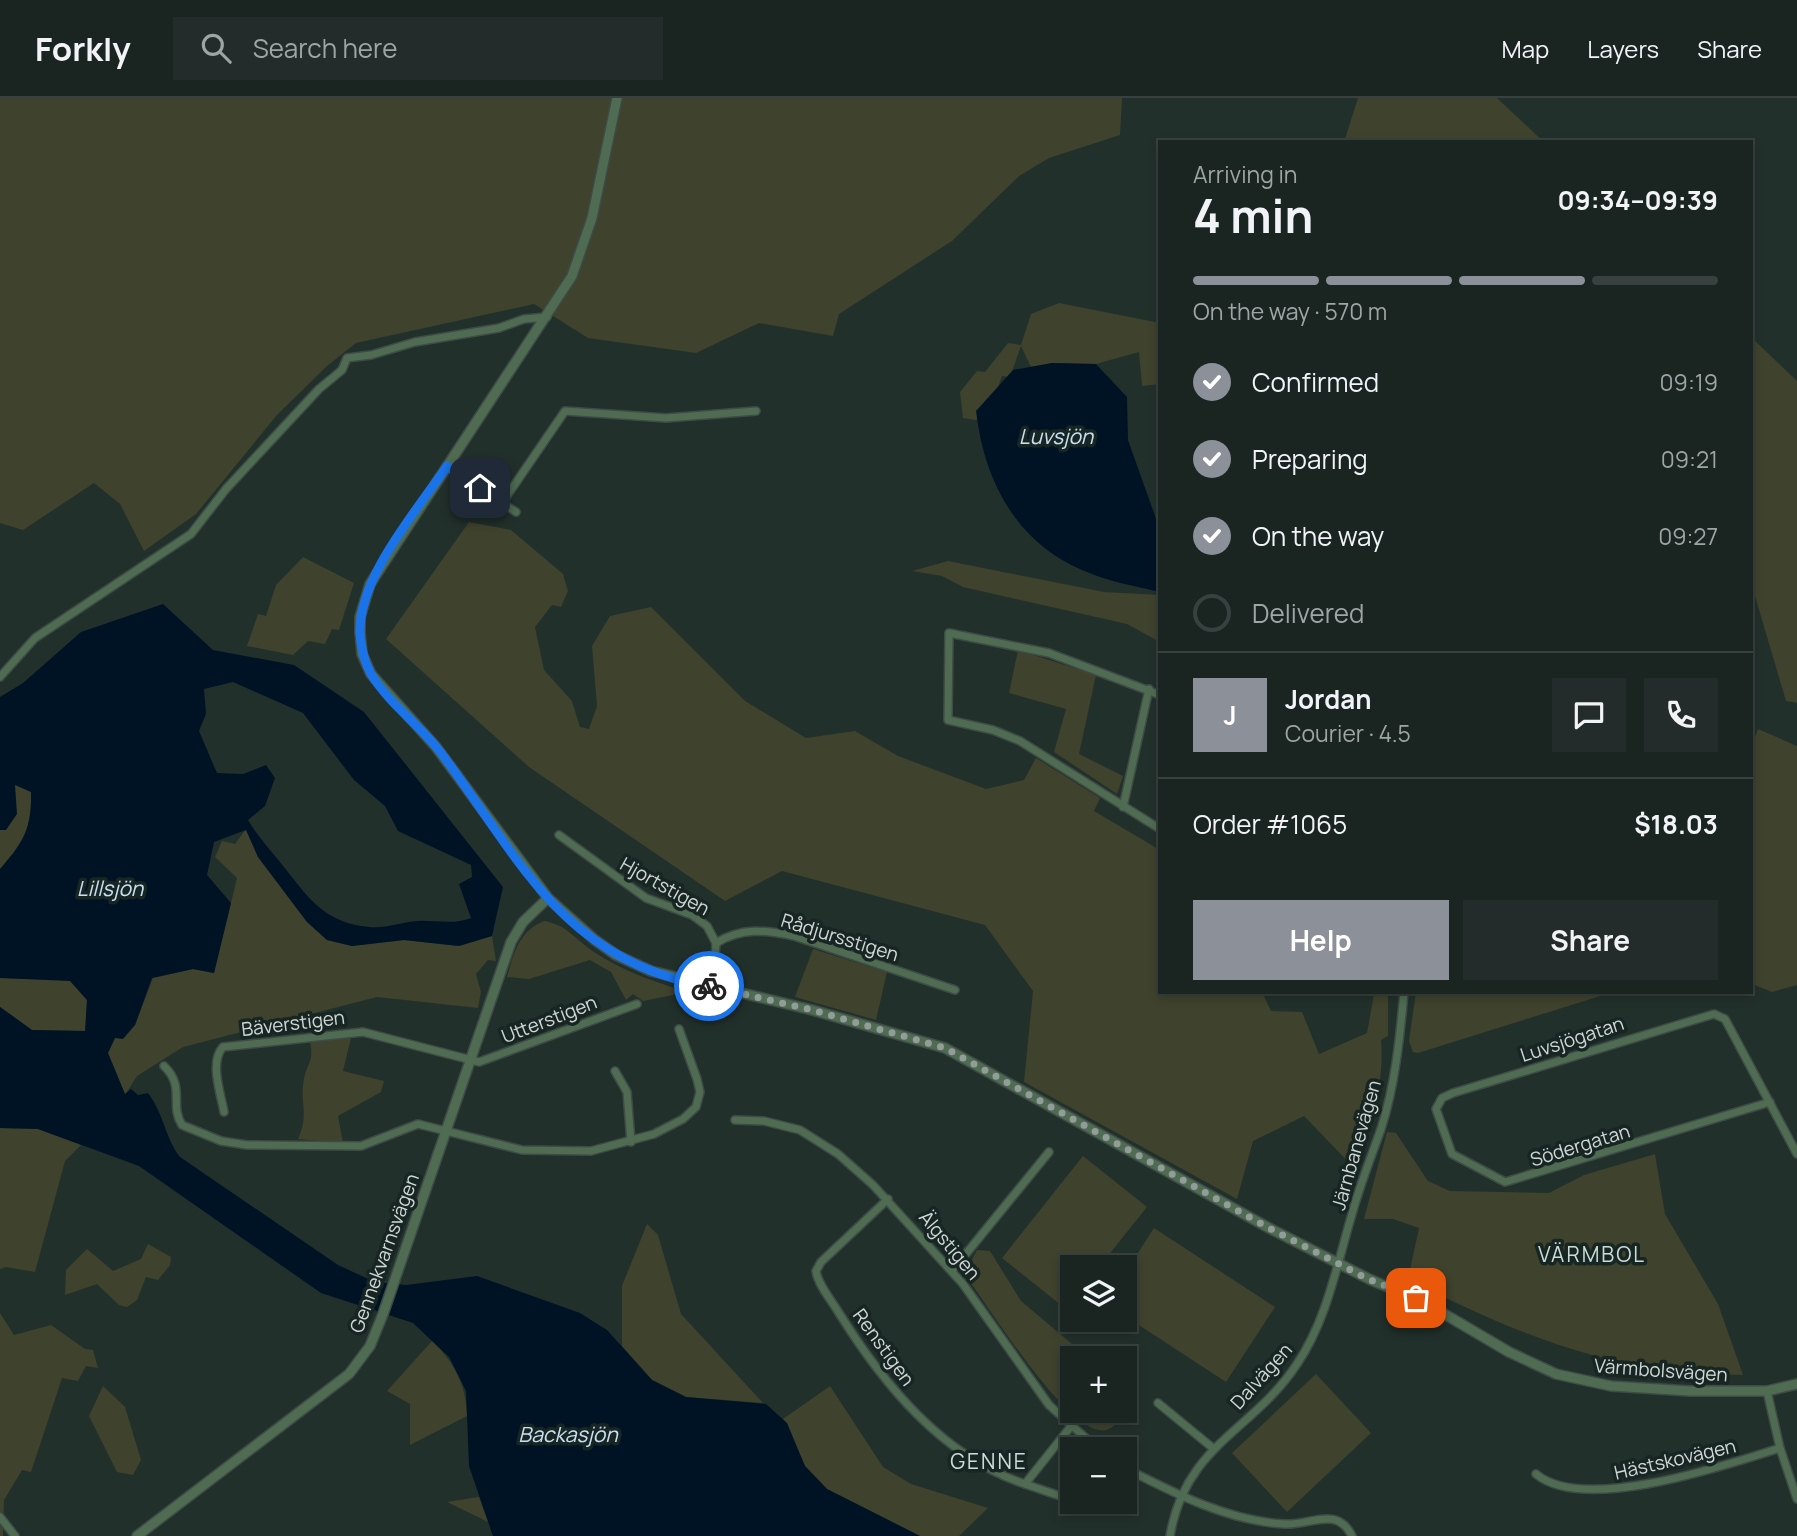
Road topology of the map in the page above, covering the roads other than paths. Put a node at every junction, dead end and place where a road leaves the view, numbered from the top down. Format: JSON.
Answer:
{"nodes":[{"id":1,"x":617,"y":98,"type":"edge"},
{"id":2,"x":547,"y":317,"type":"junction"},
{"id":3,"x":755,"y":411,"type":"dead end"},
{"id":4,"x":447,"y":466,"type":"junction"},
{"id":5,"x":502,"y":503,"type":"junction"},
{"id":6,"x":516,"y":512,"type":"dead end"},
{"id":7,"x":0,"y":677,"type":"edge"},
{"id":8,"x":1149,"y":689,"type":"junction"},
{"id":9,"x":1158,"y":694,"type":"edge"},
{"id":10,"x":1123,"y":807,"type":"junction"},
{"id":11,"x":1158,"y":828,"type":"edge"},
{"id":12,"x":559,"y":835,"type":"dead end"},
{"id":13,"x":548,"y":898,"type":"junction"},
{"id":14,"x":716,"y":943,"type":"junction"},
{"id":15,"x":713,"y":986,"type":"junction"},
{"id":16,"x":956,"y":990,"type":"dead end"},
{"id":17,"x":1404,"y":994,"type":"edge"},
{"id":18,"x":638,"y":1004,"type":"dead end"},
{"id":19,"x":679,"y":1029,"type":"dead end"},
{"id":20,"x":472,"y":1061,"type":"junction"},
{"id":21,"x":164,"y":1066,"type":"dead end"},
{"id":22,"x":615,"y":1071,"type":"dead end"},
{"id":23,"x":1770,"y":1102,"type":"junction"},
{"id":24,"x":1437,"y":1106,"type":"joint"},
{"id":25,"x":224,"y":1112,"type":"dead end"},
{"id":26,"x":735,"y":1120,"type":"dead end"},
{"id":27,"x":448,"y":1131,"type":"junction"},
{"id":28,"x":631,"y":1142,"type":"junction"},
{"id":29,"x":1049,"y":1152,"type":"dead end"},
{"id":30,"x":1797,"y":1154,"type":"edge"},
{"id":31,"x":888,"y":1199,"type":"junction"},
{"id":32,"x":1339,"y":1263,"type":"junction"},
{"id":33,"x":952,"y":1272,"type":"junction"},
{"id":34,"x":1797,"y":1384,"type":"edge"},
{"id":35,"x":1767,"y":1391,"type":"junction"},
{"id":36,"x":1158,"y":1403,"type":"dead end"},
{"id":37,"x":1072,"y":1425,"type":"junction"},
{"id":38,"x":1085,"y":1437,"type":"edge"},
{"id":39,"x":1780,"y":1448,"type":"junction"},
{"id":40,"x":1214,"y":1449,"type":"junction"},
{"id":41,"x":1137,"y":1473,"type":"edge"},
{"id":42,"x":1536,"y":1474,"type":"dead end"},
{"id":43,"x":1025,"y":1484,"type":"junction"},
{"id":44,"x":1182,"y":1494,"type":"junction"},
{"id":45,"x":1060,"y":1496,"type":"edge"},
{"id":46,"x":1797,"y":1499,"type":"edge"},
{"id":47,"x":0,"y":1517,"type":"edge"},
{"id":48,"x":15,"y":1536,"type":"edge"},
{"id":49,"x":137,"y":1536,"type":"edge"},
{"id":50,"x":1170,"y":1536,"type":"edge"},
{"id":51,"x":1352,"y":1536,"type":"edge"}],
"edges":[{"from":1,"to":2,"type":"street","name":"Värmbolsvägen"},
{"from":2,"to":4,"type":"street","name":"Värmbolsvägen"},
{"from":2,"to":7,"type":"street"},
{"from":3,"to":5,"type":"street"},
{"from":4,"to":5,"type":"street"},
{"from":4,"to":13,"type":"street","name":"Värmbolsvägen"},
{"from":5,"to":6,"type":"street"},
{"from":8,"to":9,"type":"street"},
{"from":8,"to":10,"type":"street"},
{"from":8,"to":10,"type":"street"},
{"from":10,"to":11,"type":"street"},
{"from":12,"to":14,"type":"street","name":"Hjortstigen"},
{"from":13,"to":15,"type":"street","name":"Värmbolsvägen"},
{"from":13,"to":20,"type":"street","name":"Gennekvarnsvägen"},
{"from":14,"to":15,"type":"street","name":"Hjortstigen"},
{"from":14,"to":16,"type":"street","name":"Rådjursstigen"},
{"from":15,"to":32,"type":"street","name":"Värmbolsvägen"},
{"from":17,"to":32,"type":"street","name":"Järnbanevägen"},
{"from":18,"to":20,"type":"street","name":"Utterstigen"},
{"from":19,"to":28,"type":"street"},
{"from":20,"to":25,"type":"street","name":"Bäverstigen"},
{"from":20,"to":27,"type":"street","name":"Gennekvarnsvägen"},
{"from":21,"to":27,"type":"street"},
{"from":22,"to":28,"type":"street"},
{"from":23,"to":24,"type":"street","name":"Södergatan"},
{"from":23,"to":24,"type":"street","name":"Luvsjögatan"},
{"from":23,"to":30,"type":"street"},
{"from":26,"to":31,"type":"street","name":"Älgstigen"},
{"from":27,"to":28,"type":"street"},
{"from":27,"to":49,"type":"street","name":"Gennekvarnsvägen"},
{"from":29,"to":33,"type":"street"},
{"from":31,"to":33,"type":"street","name":"Älgstigen"},
{"from":31,"to":43,"type":"street","name":"Renstigen"},
{"from":32,"to":35,"type":"street","name":"Värmbolsvägen"},
{"from":32,"to":40,"type":"street","name":"Dalvägen"},
{"from":33,"to":37,"type":"street","name":"Älgstigen"},
{"from":34,"to":35,"type":"street","name":"Värmbolsvägen"},
{"from":35,"to":39,"type":"street"},
{"from":36,"to":40,"type":"street"},
{"from":37,"to":38,"type":"street","name":"Älgstigen"},
{"from":37,"to":43,"type":"street"},
{"from":39,"to":42,"type":"street","name":"Hästskovägen"},
{"from":39,"to":46,"type":"street"},
{"from":40,"to":44,"type":"street","name":"Dalvägen"},
{"from":41,"to":44,"type":"street"},
{"from":43,"to":45,"type":"street","name":"Renstigen"},
{"from":44,"to":50,"type":"street","name":"Dalvägen"},
{"from":44,"to":51,"type":"street"},
{"from":47,"to":48,"type":"street"}]}
